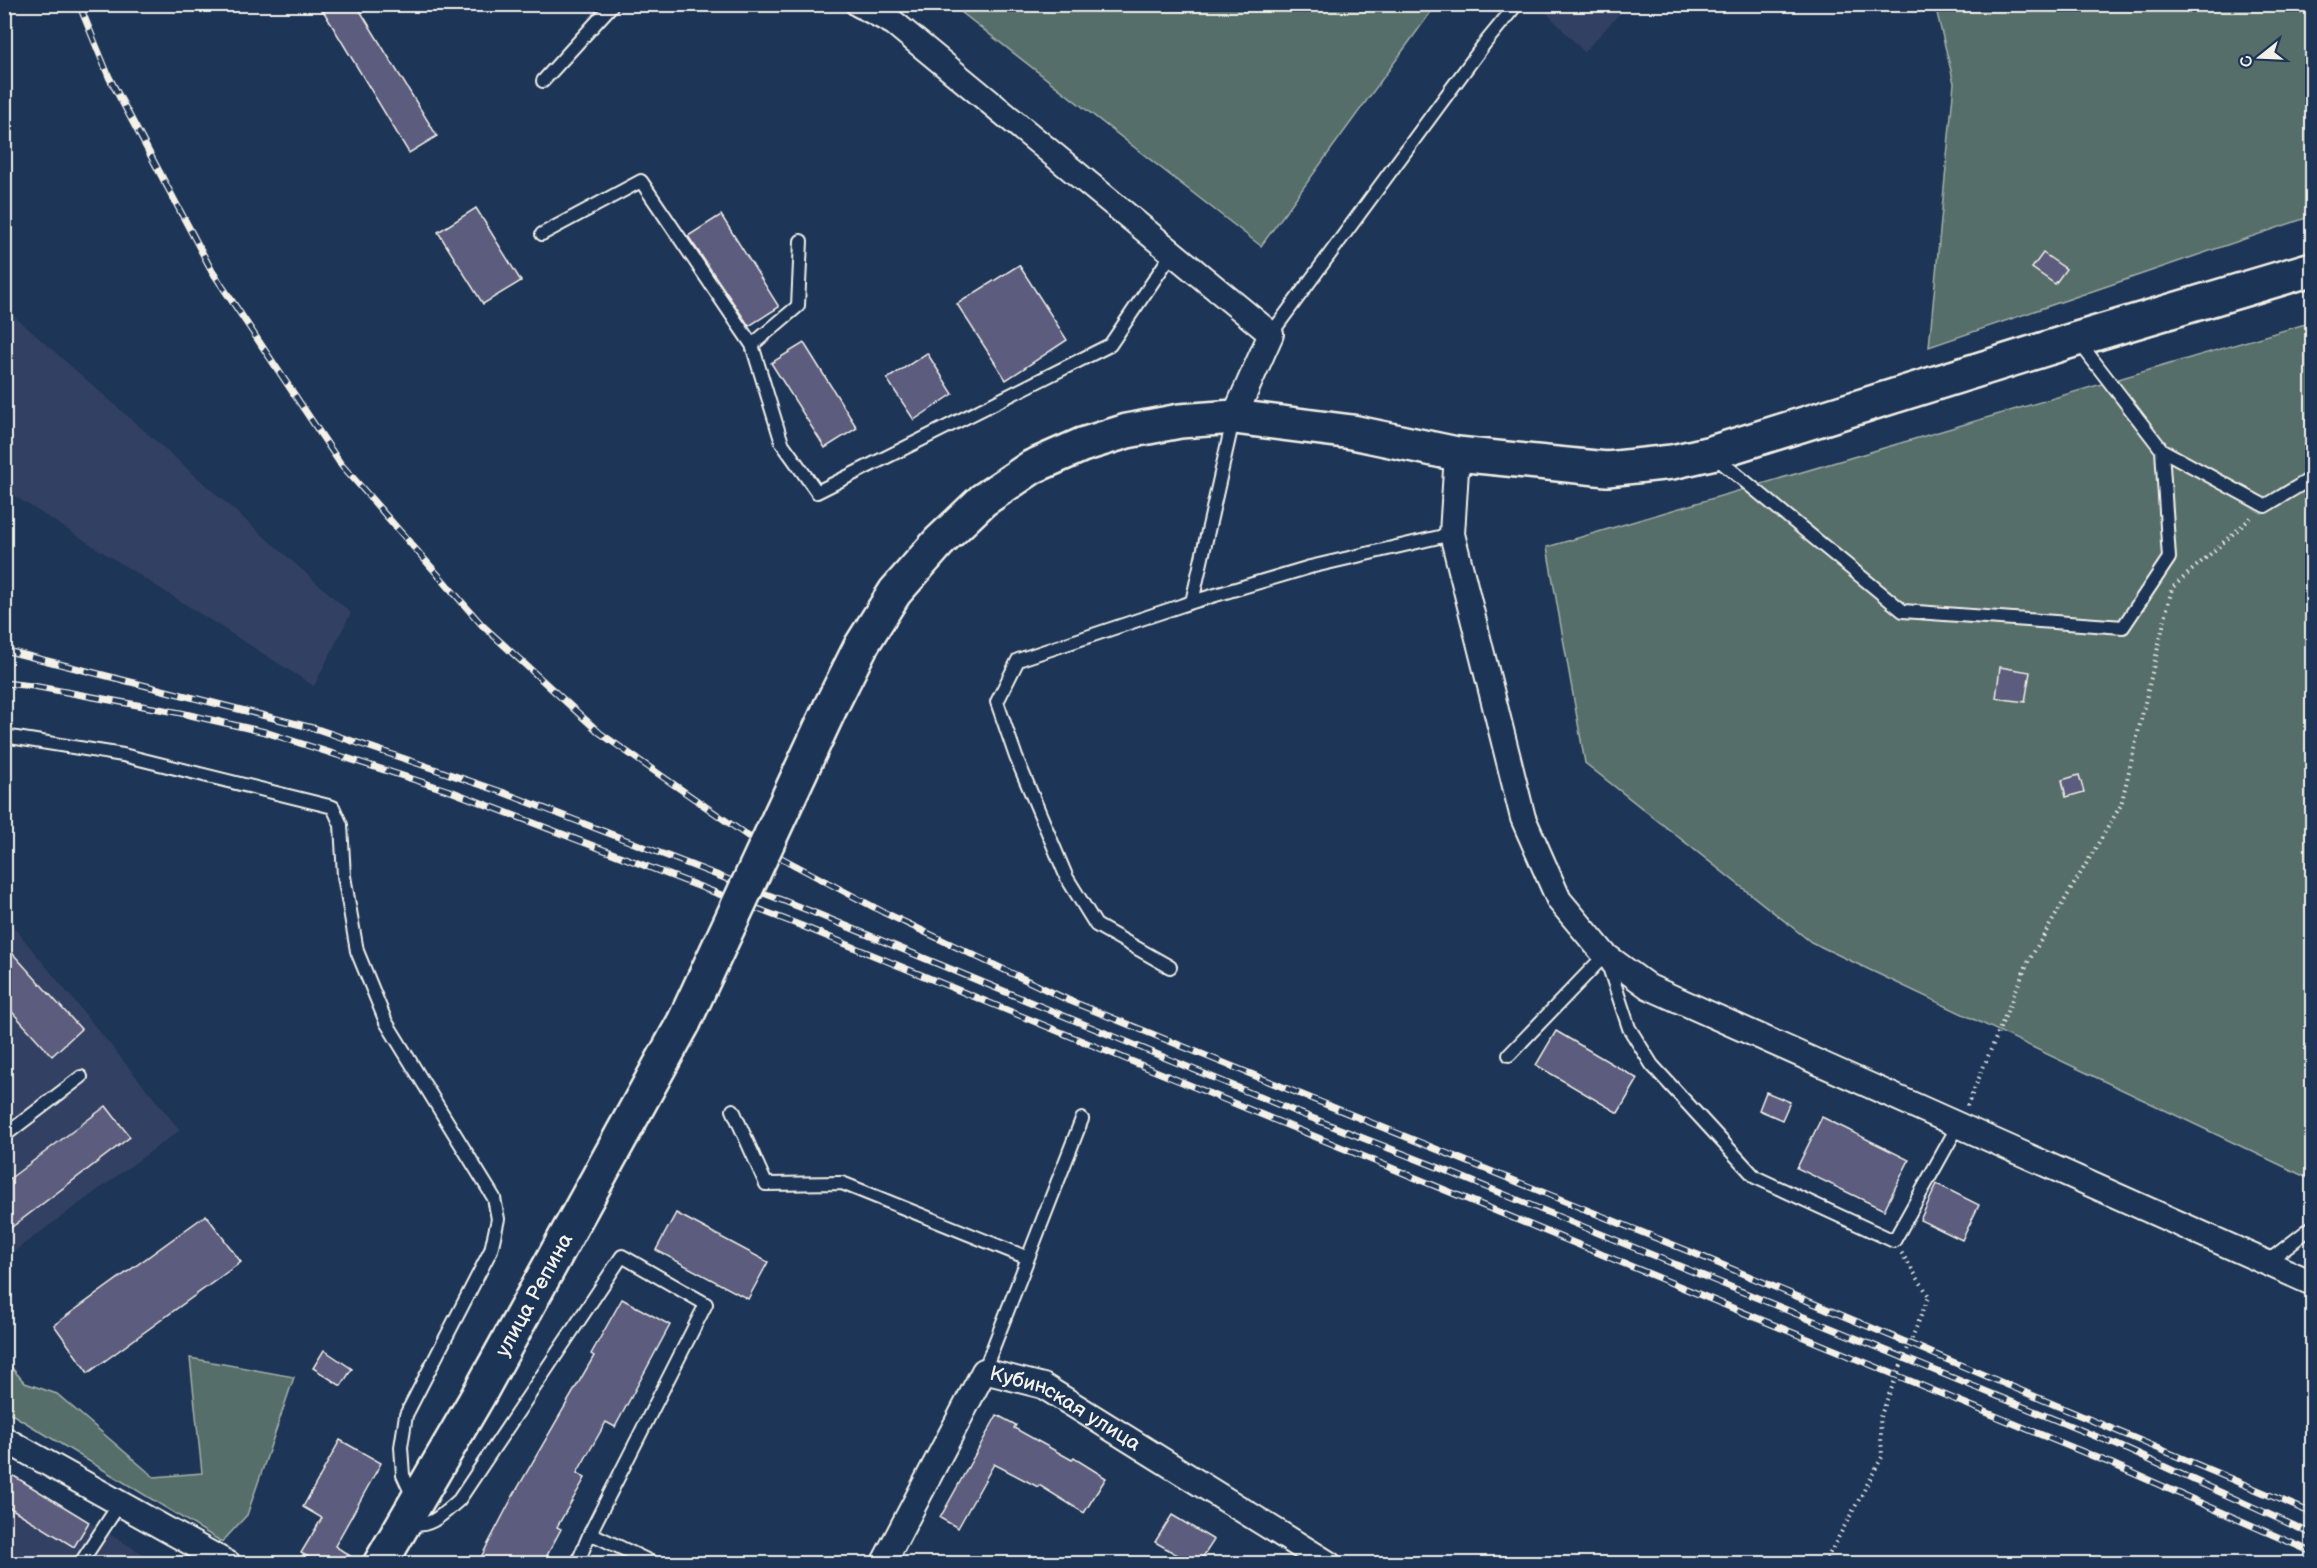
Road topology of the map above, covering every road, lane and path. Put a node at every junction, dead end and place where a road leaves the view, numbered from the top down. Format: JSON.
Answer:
{"nodes":[{"id":1,"x":613,"y":4,"type":"edge"},
{"id":2,"x":858,"y":4,"type":"edge"},
{"id":3,"x":1517,"y":4,"type":"edge"},
{"id":4,"x":543,"y":81,"type":"dead end"},
{"id":5,"x":542,"y":234,"type":"dead end"},
{"id":6,"x":801,"y":241,"type":"dead end"},
{"id":7,"x":1173,"y":252,"type":"junction"},
{"id":8,"x":2313,"y":269,"type":"edge"},
{"id":9,"x":1270,"y":334,"type":"junction"},
{"id":10,"x":2077,"y":339,"type":"junction"},
{"id":11,"x":752,"y":345,"type":"junction"},
{"id":12,"x":1234,"y":417,"type":"junction"},
{"id":13,"x":2162,"y":450,"type":"junction"},
{"id":14,"x":1711,"y":453,"type":"junction"},
{"id":15,"x":1457,"y":454,"type":"junction"},
{"id":16,"x":2313,"y":478,"type":"edge"},
{"id":17,"x":2265,"y":506,"type":"junction"},
{"id":18,"x":1452,"y":534,"type":"junction"},
{"id":19,"x":1192,"y":602,"type":"junction"},
{"id":20,"x":4,"y":736,"type":"edge"},
{"id":21,"x":1605,"y":955,"type":"junction"},
{"id":22,"x":1170,"y":967,"type":"dead end"},
{"id":23,"x":1509,"y":1055,"type":"dead end"},
{"id":24,"x":81,"y":1077,"type":"dead end"},
{"id":25,"x":733,"y":1110,"type":"dead end"},
{"id":26,"x":1082,"y":1119,"type":"dead end"},
{"id":27,"x":1959,"y":1124,"type":"junction"},
{"id":28,"x":4,"y":1136,"type":"edge"},
{"id":29,"x":2313,"y":1227,"type":"edge"},
{"id":30,"x":1894,"y":1241,"type":"junction"},
{"id":31,"x":1028,"y":1258,"type":"junction"},
{"id":32,"x":2267,"y":1262,"type":"junction"},
{"id":33,"x":2313,"y":1283,"type":"edge"},
{"id":34,"x":984,"y":1371,"type":"junction"},
{"id":35,"x":4,"y":1438,"type":"edge"},
{"id":36,"x":120,"y":1503,"type":"junction"},
{"id":37,"x":409,"y":1513,"type":"junction"},
{"id":38,"x":590,"y":1533,"type":"junction"},
{"id":39,"x":80,"y":1563,"type":"edge"},
{"id":40,"x":229,"y":1563,"type":"edge"},
{"id":41,"x":380,"y":1563,"type":"edge"},
{"id":42,"x":577,"y":1563,"type":"edge"},
{"id":43,"x":655,"y":1563,"type":"edge"},
{"id":44,"x":884,"y":1563,"type":"edge"},
{"id":45,"x":1329,"y":1563,"type":"edge"},
{"id":46,"x":1824,"y":1563,"type":"edge"}],
"edges":[{"from":1,"to":4,"type":"lane"},
{"from":2,"to":7,"type":"street"},
{"from":3,"to":9,"type":"lane"},
{"from":5,"to":11,"type":"lane"},
{"from":6,"to":11,"type":"lane"},
{"from":7,"to":9,"type":"street"},
{"from":7,"to":11,"type":"lane"},
{"from":8,"to":10,"type":"main road","name":"улица Репина"},
{"from":9,"to":12,"type":"street"},
{"from":10,"to":13,"type":"lane"},
{"from":10,"to":14,"type":"main road","name":"улица Репина"},
{"from":12,"to":15,"type":"main road","name":"улица Репина"},
{"from":12,"to":19,"type":"lane"},
{"from":12,"to":37,"type":"main road","name":"улица Репина","bridge":true},
{"from":13,"to":14,"type":"lane"},
{"from":13,"to":17,"type":"lane"},
{"from":14,"to":15,"type":"main road","name":"улица Репина"},
{"from":15,"to":18,"type":"street"},
{"from":16,"to":17,"type":"lane"},
{"from":17,"to":27,"type":"path"},
{"from":18,"to":19,"type":"lane"},
{"from":18,"to":21,"type":"street"},
{"from":19,"to":22,"type":"lane"},
{"from":20,"to":37,"type":"lane"},
{"from":21,"to":23,"type":"lane"},
{"from":21,"to":27,"type":"street"},
{"from":21,"to":30,"type":"lane"},
{"from":24,"to":28,"type":"lane"},
{"from":25,"to":31,"type":"lane"},
{"from":26,"to":31,"type":"lane"},
{"from":27,"to":30,"type":"lane"},
{"from":27,"to":32,"type":"street"},
{"from":29,"to":32,"type":"lane"},
{"from":30,"to":46,"type":"path"},
{"from":31,"to":34,"type":"lane"},
{"from":32,"to":33,"type":"street"},
{"from":34,"to":44,"type":"street","name":"Кубинская улица"},
{"from":34,"to":45,"type":"street","name":"Кубинская улица"},
{"from":35,"to":36,"type":"street"},
{"from":36,"to":39,"type":"lane"},
{"from":36,"to":40,"type":"street"},
{"from":37,"to":38,"type":"lane"},
{"from":37,"to":41,"type":"main road","name":"улица Репина"},
{"from":38,"to":42,"type":"lane"},
{"from":38,"to":43,"type":"lane"}]}
